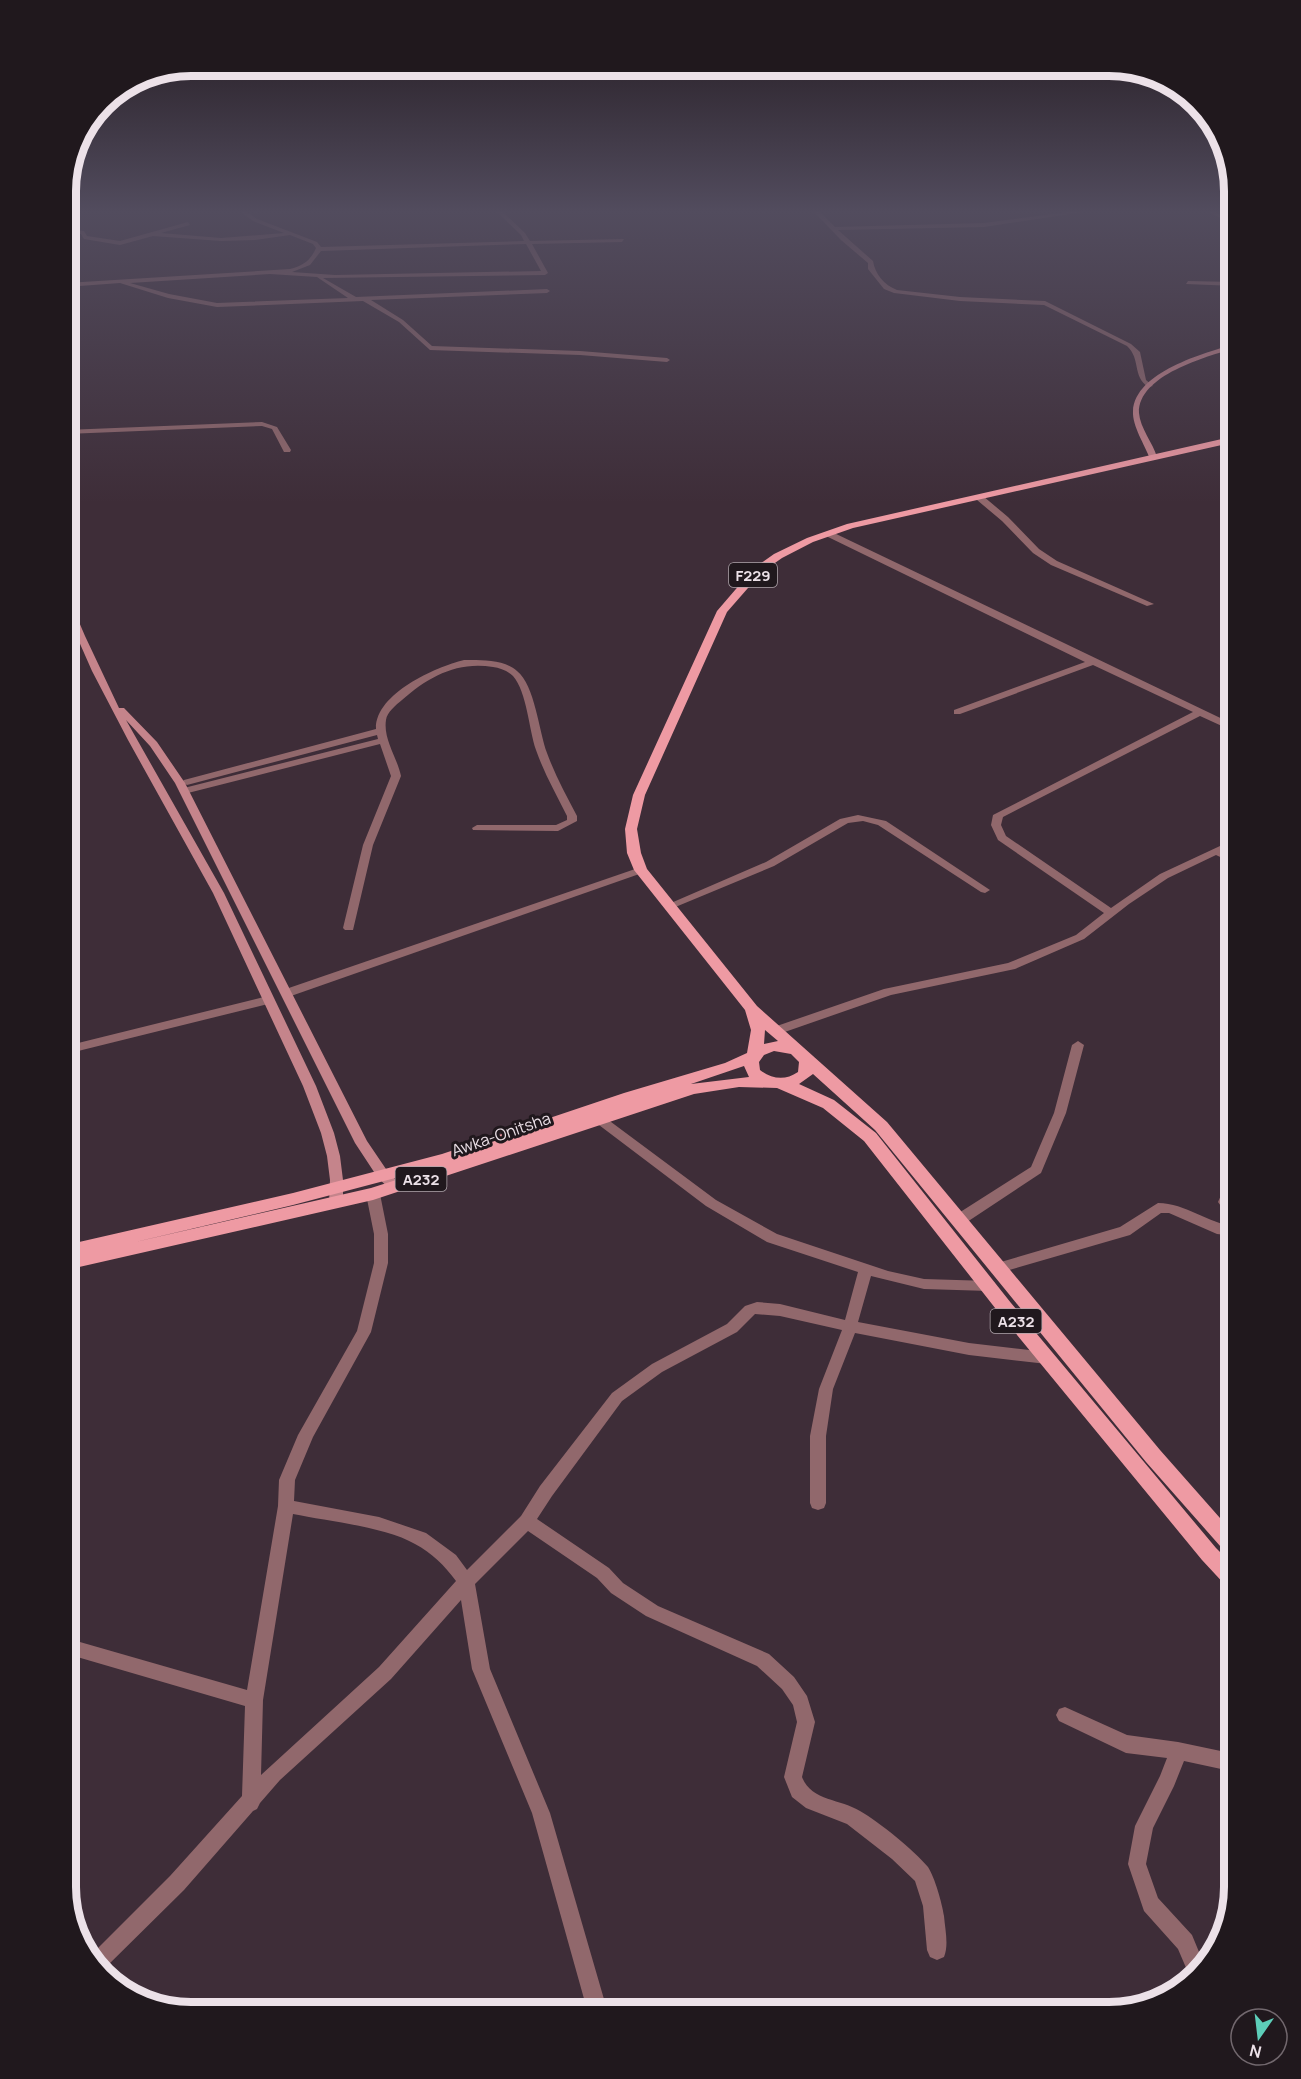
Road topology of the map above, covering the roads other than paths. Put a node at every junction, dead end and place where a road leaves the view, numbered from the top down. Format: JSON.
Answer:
{"nodes":[{"id":1,"x":381,"y":309,"type":"edge"},
{"id":2,"x":1057,"y":309,"type":"edge"},
{"id":3,"x":1224,"y":350,"type":"edge"},
{"id":4,"x":667,"y":360,"type":"dead end"},
{"id":5,"x":1150,"y":386,"type":"junction"},
{"id":6,"x":77,"y":432,"type":"edge"},
{"id":7,"x":1224,"y":441,"type":"edge"},
{"id":8,"x":287,"y":450,"type":"dead end"},
{"id":9,"x":1153,"y":457,"type":"junction"},
{"id":10,"x":980,"y":498,"type":"junction"},
{"id":11,"x":829,"y":534,"type":"junction"},
{"id":12,"x":1150,"y":604,"type":"dead end"},
{"id":13,"x":77,"y":625,"type":"edge"},
{"id":14,"x":1093,"y":662,"type":"junction"},
{"id":15,"x":116,"y":705,"type":"junction"},
{"id":16,"x":957,"y":712,"type":"dead end"},
{"id":17,"x":1199,"y":712,"type":"junction"},
{"id":18,"x":1224,"y":724,"type":"edge"},
{"id":19,"x":382,"y":735,"type":"junction"},
{"id":20,"x":182,"y":787,"type":"junction"},
{"id":21,"x":477,"y":828,"type":"dead end"},
{"id":22,"x":1224,"y":847,"type":"edge"},
{"id":23,"x":1216,"y":851,"type":"junction"},
{"id":24,"x":1224,"y":855,"type":"edge"},
{"id":25,"x":640,"y":870,"type":"junction"},
{"id":26,"x":985,"y":890,"type":"dead end"},
{"id":27,"x":669,"y":906,"type":"junction"},
{"id":28,"x":1111,"y":913,"type":"junction"},
{"id":29,"x":349,"y":928,"type":"dead end"},
{"id":30,"x":286,"y":993,"type":"junction"},
{"id":31,"x":268,"y":1000,"type":"junction"},
{"id":32,"x":752,"y":1009,"type":"junction"},
{"id":33,"x":775,"y":1031,"type":"junction"},
{"id":34,"x":1078,"y":1045,"type":"dead end"},
{"id":35,"x":76,"y":1047,"type":"edge"},
{"id":36,"x":754,"y":1055,"type":"junction"},
{"id":37,"x":801,"y":1055,"type":"junction"},
{"id":38,"x":776,"y":1083,"type":"junction"},
{"id":39,"x":599,"y":1119,"type":"junction"},
{"id":40,"x":383,"y":1175,"type":"junction"},
{"id":41,"x":396,"y":1187,"type":"junction"},
{"id":42,"x":373,"y":1194,"type":"junction"},
{"id":43,"x":337,"y":1196,"type":"junction"},
{"id":44,"x":959,"y":1220,"type":"junction"},
{"id":45,"x":1224,"y":1230,"type":"edge"},
{"id":46,"x":76,"y":1249,"type":"edge"},
{"id":47,"x":76,"y":1260,"type":"edge"},
{"id":48,"x":999,"y":1268,"type":"junction"},
{"id":49,"x":866,"y":1269,"type":"junction"},
{"id":50,"x":988,"y":1286,"type":"junction"},
{"id":51,"x":850,"y":1327,"type":"junction"},
{"id":52,"x":1047,"y":1358,"type":"junction"},
{"id":53,"x":818,"y":1503,"type":"dead end"},
{"id":54,"x":286,"y":1506,"type":"junction"},
{"id":55,"x":527,"y":1521,"type":"junction"},
{"id":56,"x":1224,"y":1537,"type":"edge"},
{"id":57,"x":1224,"y":1570,"type":"edge"},
{"id":58,"x":466,"y":1582,"type":"junction"},
{"id":59,"x":76,"y":1649,"type":"edge"},
{"id":60,"x":254,"y":1701,"type":"junction"},
{"id":61,"x":1065,"y":1714,"type":"dead end"},
{"id":62,"x":1178,"y":1750,"type":"junction"},
{"id":63,"x":1224,"y":1760,"type":"edge"},
{"id":64,"x":251,"y":1803,"type":"junction"},
{"id":65,"x":937,"y":1950,"type":"dead end"},
{"id":66,"x":102,"y":1958,"type":"edge"},
{"id":67,"x":1195,"y":1965,"type":"edge"},
{"id":68,"x":595,"y":2002,"type":"edge"}],
"edges":[{"from":1,"to":4,"type":"street"},
{"from":2,"to":5,"type":"street"},
{"from":3,"to":5,"type":"main road"},
{"from":5,"to":9,"type":"main road"},
{"from":6,"to":8,"type":"street"},
{"from":7,"to":9,"type":"main road","number":"F229"},
{"from":9,"to":10,"type":"main road","number":"F229"},
{"from":10,"to":11,"type":"main road","number":"F229"},
{"from":10,"to":12,"type":"street"},
{"from":11,"to":14,"type":"street"},
{"from":11,"to":25,"type":"main road","number":"F229"},
{"from":13,"to":15,"type":"main road"},
{"from":14,"to":16,"type":"street"},
{"from":14,"to":17,"type":"street"},
{"from":15,"to":20,"type":"main road"},
{"from":15,"to":31,"type":"main road"},
{"from":17,"to":18,"type":"street"},
{"from":17,"to":28,"type":"street"},
{"from":19,"to":20,"type":"street"},
{"from":19,"to":21,"type":"street"},
{"from":19,"to":29,"type":"street"},
{"from":20,"to":30,"type":"main road"},
{"from":22,"to":23,"type":"street"},
{"from":23,"to":24,"type":"street"},
{"from":23,"to":28,"type":"street"},
{"from":25,"to":27,"type":"main road","number":"F229"},
{"from":25,"to":30,"type":"street"},
{"from":26,"to":27,"type":"street"},
{"from":27,"to":32,"type":"main road","number":"F229"},
{"from":28,"to":33,"type":"street"},
{"from":30,"to":40,"type":"main road"},
{"from":31,"to":35,"type":"street"},
{"from":31,"to":43,"type":"main road"},
{"from":32,"to":33,"type":"main road","number":"F229"},
{"from":32,"to":36,"type":"main road","number":"F229"},
{"from":33,"to":37,"type":"main road","number":"F229"},
{"from":34,"to":44,"type":"street"},
{"from":36,"to":37,"type":"main road"},
{"from":36,"to":38,"type":"main road"},
{"from":36,"to":40,"type":"main road","name":"Awka-Onitsha","number":"A232"},
{"from":37,"to":38,"type":"main road"},
{"from":37,"to":44,"type":"main road","number":"A232"},
{"from":38,"to":39,"type":"main road","name":"Awka-Onitsha","number":"A232"},
{"from":38,"to":50,"type":"main road","number":"A232"},
{"from":39,"to":41,"type":"main road","name":"Awka-Onitsha","number":"A232"},
{"from":39,"to":49,"type":"street"},
{"from":40,"to":41,"type":"main road"},
{"from":40,"to":43,"type":"main road","name":"Awka-Onitsha","number":"A232"},
{"from":41,"to":42,"type":"main road","name":"Awka-Onitsha","number":"A232"},
{"from":42,"to":43,"type":"main road","name":"Awka-Onitsha","number":"A232"},
{"from":42,"to":54,"type":"street"},
{"from":43,"to":46,"type":"main road","name":"Awka-Onitsha","number":"A232"},
{"from":43,"to":47,"type":"main road","name":"Awka-Onitsha","number":"A232"},
{"from":44,"to":48,"type":"main road","number":"A232"},
{"from":45,"to":48,"type":"street"},
{"from":48,"to":56,"type":"main road","number":"A232"},
{"from":49,"to":50,"type":"street"},
{"from":49,"to":51,"type":"street"},
{"from":50,"to":52,"type":"main road","number":"A232"},
{"from":51,"to":52,"type":"street"},
{"from":51,"to":53,"type":"street"},
{"from":51,"to":55,"type":"street"},
{"from":52,"to":57,"type":"main road","number":"A232"},
{"from":54,"to":58,"type":"street"},
{"from":54,"to":60,"type":"street"},
{"from":55,"to":58,"type":"street"},
{"from":55,"to":65,"type":"street"},
{"from":58,"to":64,"type":"street"},
{"from":58,"to":68,"type":"street"},
{"from":59,"to":60,"type":"street"},
{"from":60,"to":64,"type":"street"},
{"from":61,"to":62,"type":"street"},
{"from":62,"to":63,"type":"street"},
{"from":62,"to":67,"type":"street"},
{"from":64,"to":66,"type":"street"}]}
